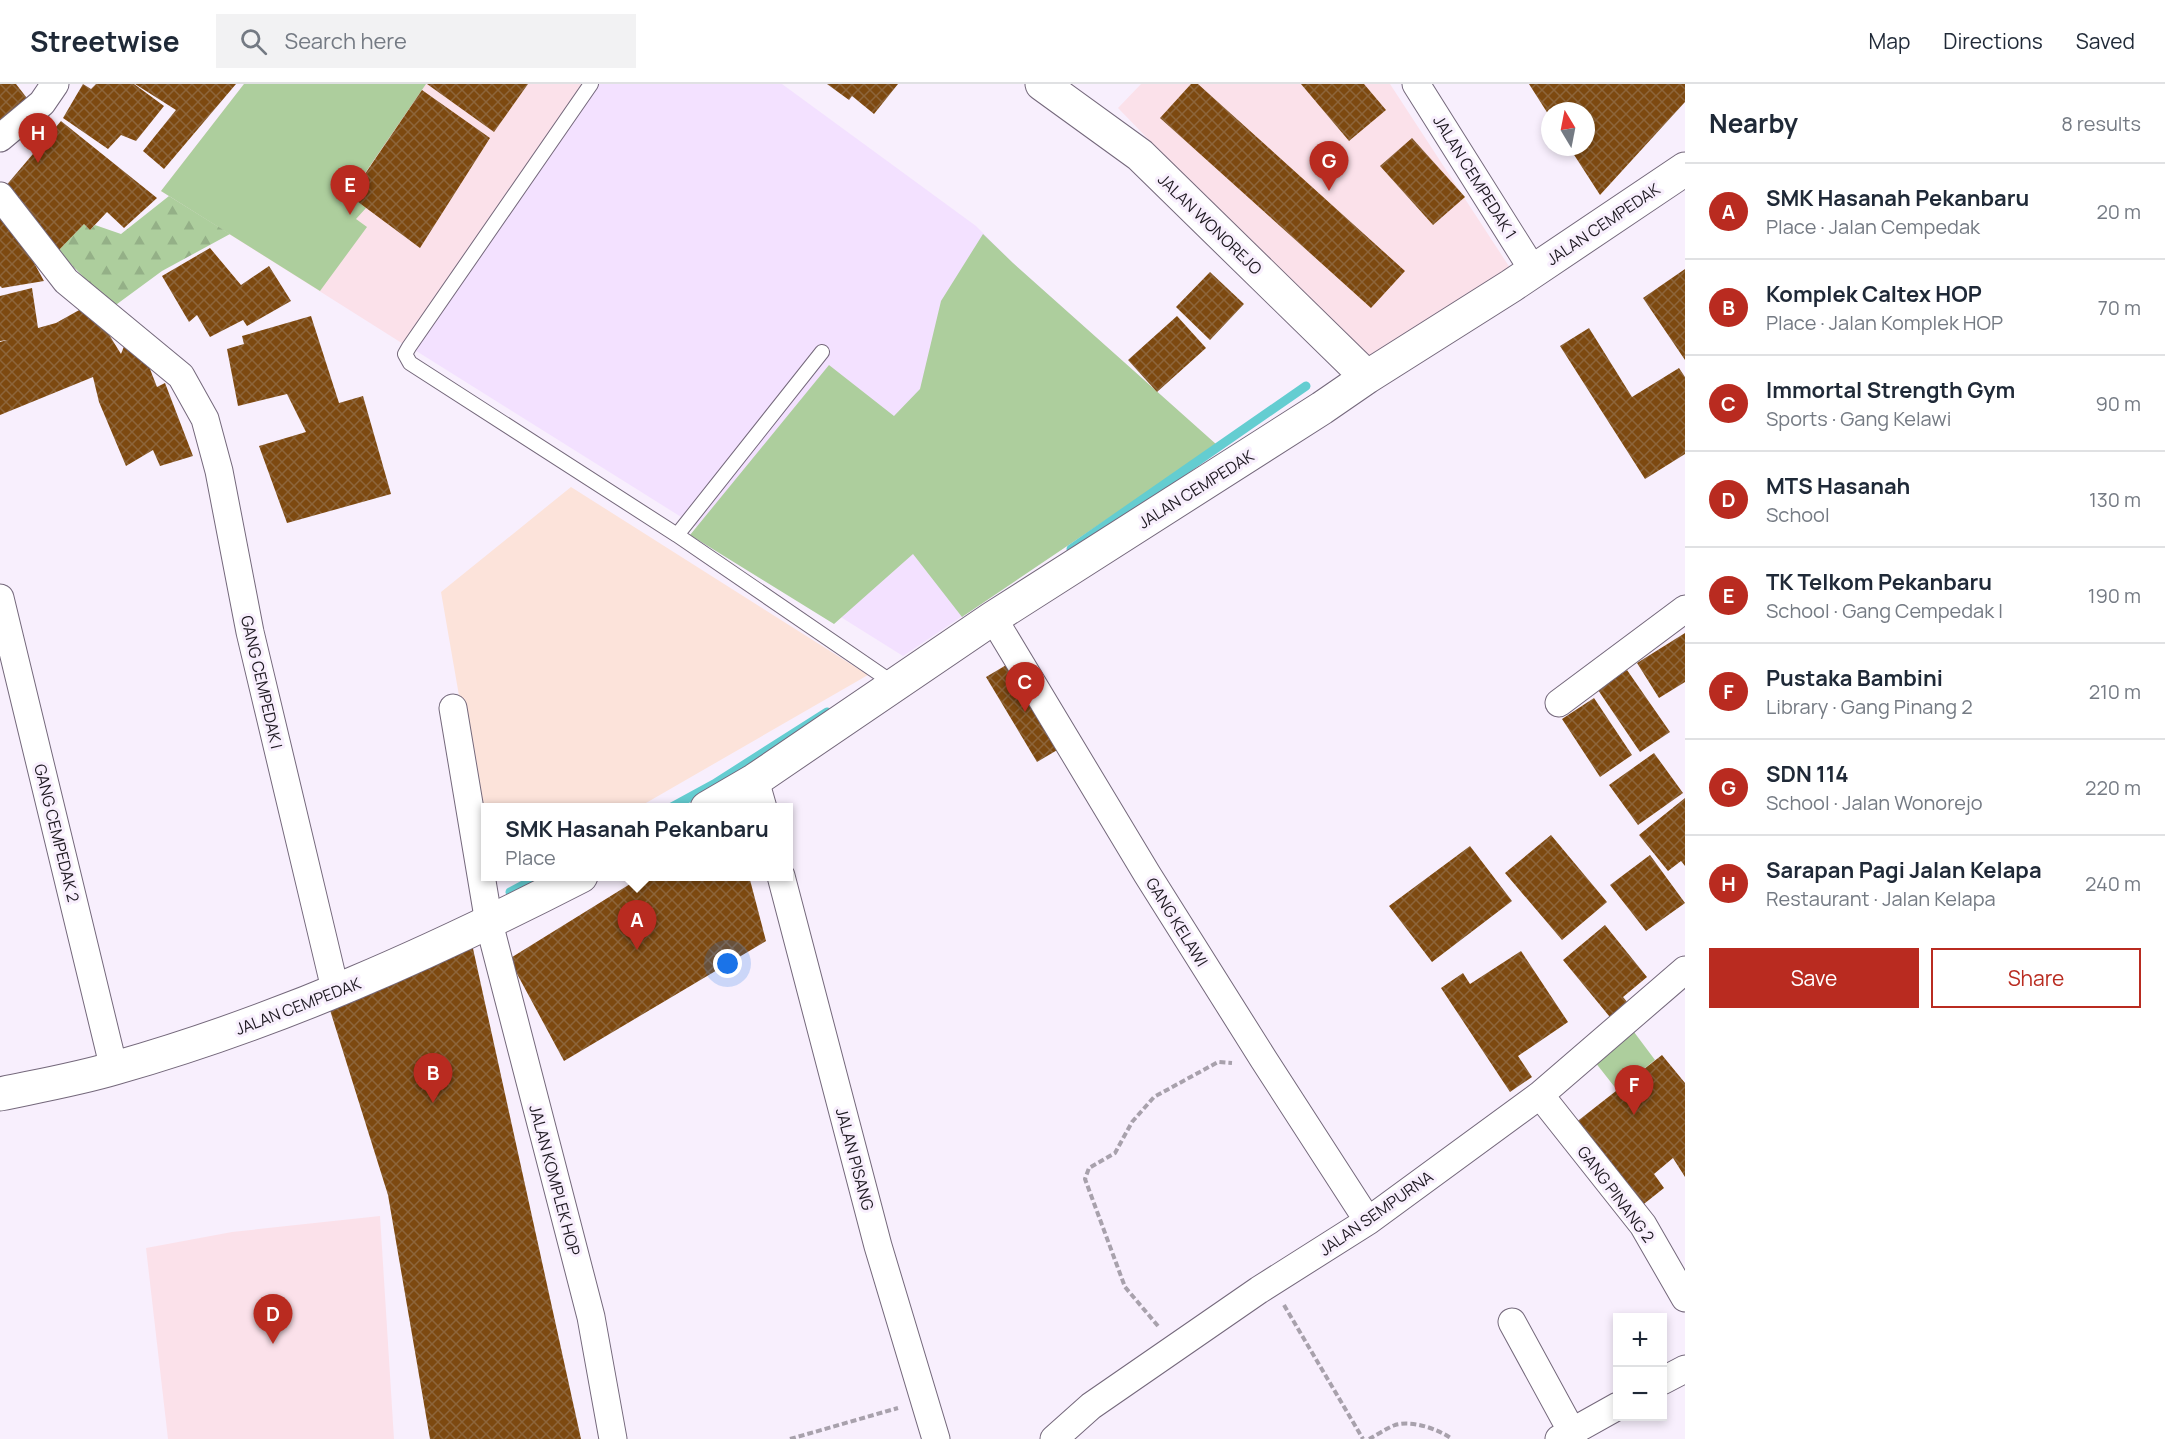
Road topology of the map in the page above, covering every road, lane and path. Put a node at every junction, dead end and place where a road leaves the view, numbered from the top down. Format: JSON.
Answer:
{"nodes":[{"id":1,"x":55,"y":84,"type":"edge"},
{"id":2,"x":591,"y":84,"type":"edge"},
{"id":3,"x":1042,"y":84,"type":"edge"},
{"id":4,"x":1416,"y":84,"type":"edge"},
{"id":5,"x":0,"y":138,"type":"edge"},
{"id":6,"x":1685,"y":169,"type":"edge"},
{"id":7,"x":0,"y":196,"type":"edge"},
{"id":8,"x":1533,"y":270,"type":"junction"},
{"id":9,"x":822,"y":352,"type":"dead end"},
{"id":10,"x":1367,"y":377,"type":"junction"},
{"id":11,"x":678,"y":536,"type":"junction"},
{"id":12,"x":0,"y":598,"type":"edge"},
{"id":13,"x":1685,"y":609,"type":"edge"},
{"id":14,"x":993,"y":618,"type":"junction"},
{"id":15,"x":8,"y":671,"type":"edge"},
{"id":16,"x":896,"y":686,"type":"junction"},
{"id":17,"x":1559,"y":702,"type":"dead end"},
{"id":18,"x":453,"y":708,"type":"dead end"},
{"id":19,"x":759,"y":794,"type":"edge"},
{"id":20,"x":722,"y":803,"type":"edge"},
{"id":21,"x":481,"y":875,"type":"edge"},
{"id":22,"x":482,"y":881,"type":"edge"},
{"id":23,"x":570,"y":881,"type":"edge"},
{"id":24,"x":782,"y":881,"type":"edge"},
{"id":25,"x":489,"y":923,"type":"junction"},
{"id":26,"x":1685,"y":970,"type":"edge"},
{"id":27,"x":336,"y":993,"type":"junction"},
{"id":28,"x":1264,"y":1060,"type":"junction"},
{"id":29,"x":114,"y":1069,"type":"junction"},
{"id":30,"x":0,"y":1095,"type":"edge"},
{"id":31,"x":1540,"y":1095,"type":"junction"},
{"id":32,"x":1368,"y":1221,"type":"junction"},
{"id":33,"x":1271,"y":1282,"type":"junction"},
{"id":34,"x":1685,"y":1298,"type":"edge"},
{"id":35,"x":1512,"y":1322,"type":"dead end"},
{"id":36,"x":1176,"y":1347,"type":"junction"},
{"id":37,"x":1685,"y":1369,"type":"edge"},
{"id":38,"x":1667,"y":1378,"type":"edge"},
{"id":39,"x":924,"y":1400,"type":"junction"},
{"id":40,"x":1613,"y":1408,"type":"edge"},
{"id":41,"x":1565,"y":1435,"type":"edge"},
{"id":42,"x":614,"y":1439,"type":"edge"},
{"id":43,"x":790,"y":1439,"type":"edge"},
{"id":44,"x":936,"y":1439,"type":"edge"},
{"id":45,"x":1054,"y":1439,"type":"edge"},
{"id":46,"x":1363,"y":1439,"type":"edge"},
{"id":47,"x":1369,"y":1439,"type":"edge"},
{"id":48,"x":1452,"y":1439,"type":"edge"}],
"edges":[{"from":1,"to":5,"type":"street"},
{"from":2,"to":11,"type":"lane"},
{"from":3,"to":10,"type":"street","name":"JALAN WONOREJO"},
{"from":4,"to":8,"type":"street","name":"JALAN CEMPEDAK 1"},
{"from":6,"to":8,"type":"street","name":"JALAN CEMPEDAK"},
{"from":7,"to":27,"type":"street","name":"GANG CEMPEDAK I"},
{"from":8,"to":10,"type":"street","name":"JALAN CEMPEDAK"},
{"from":9,"to":11,"type":"lane"},
{"from":10,"to":14,"type":"street","name":"JALAN CEMPEDAK"},
{"from":11,"to":16,"type":"lane"},
{"from":12,"to":15,"type":"street","name":"GANG CEMPEDAK 2"},
{"from":13,"to":17,"type":"street"},
{"from":14,"to":16,"type":"street","name":"JALAN CEMPEDAK"},
{"from":14,"to":28,"type":"street","name":"GANG KELAWI"},
{"from":15,"to":29,"type":"street","name":"GANG CEMPEDAK 2"},
{"from":16,"to":19,"type":"street","name":"JALAN CEMPEDAK"},
{"from":18,"to":21,"type":"street","name":"JALAN KOMPLEK HOP"},
{"from":19,"to":20,"type":"street","name":"JALAN CEMPEDAK"},
{"from":22,"to":25,"type":"street","name":"JALAN KOMPLEK HOP"},
{"from":23,"to":25,"type":"street","name":"JALAN CEMPEDAK"},
{"from":24,"to":39,"type":"street","name":"JALAN PISANG"},
{"from":25,"to":27,"type":"street","name":"JALAN CEMPEDAK"},
{"from":25,"to":42,"type":"street","name":"JALAN KOMPLEK HOP"},
{"from":26,"to":31,"type":"street","name":"JALAN SEMPURNA"},
{"from":27,"to":29,"type":"street","name":"JALAN CEMPEDAK"},
{"from":28,"to":32,"type":"street","name":"GANG KELAWI"},
{"from":28,"to":36,"type":"path"},
{"from":29,"to":30,"type":"street","name":"JALAN CEMPEDAK"},
{"from":31,"to":32,"type":"street","name":"JALAN SEMPURNA"},
{"from":31,"to":34,"type":"street","name":"GANG PINANG 2"},
{"from":32,"to":33,"type":"street","name":"JALAN SEMPURNA"},
{"from":33,"to":36,"type":"street","name":"JALAN SEMPURNA"},
{"from":33,"to":46,"type":"path"},
{"from":35,"to":41,"type":"street"},
{"from":36,"to":45,"type":"street","name":"JALAN SEMPURNA"},
{"from":37,"to":38,"type":"street"},
{"from":39,"to":43,"type":"path"},
{"from":39,"to":44,"type":"street","name":"JALAN PISANG"},
{"from":40,"to":41,"type":"street"},
{"from":47,"to":48,"type":"path"}]}
